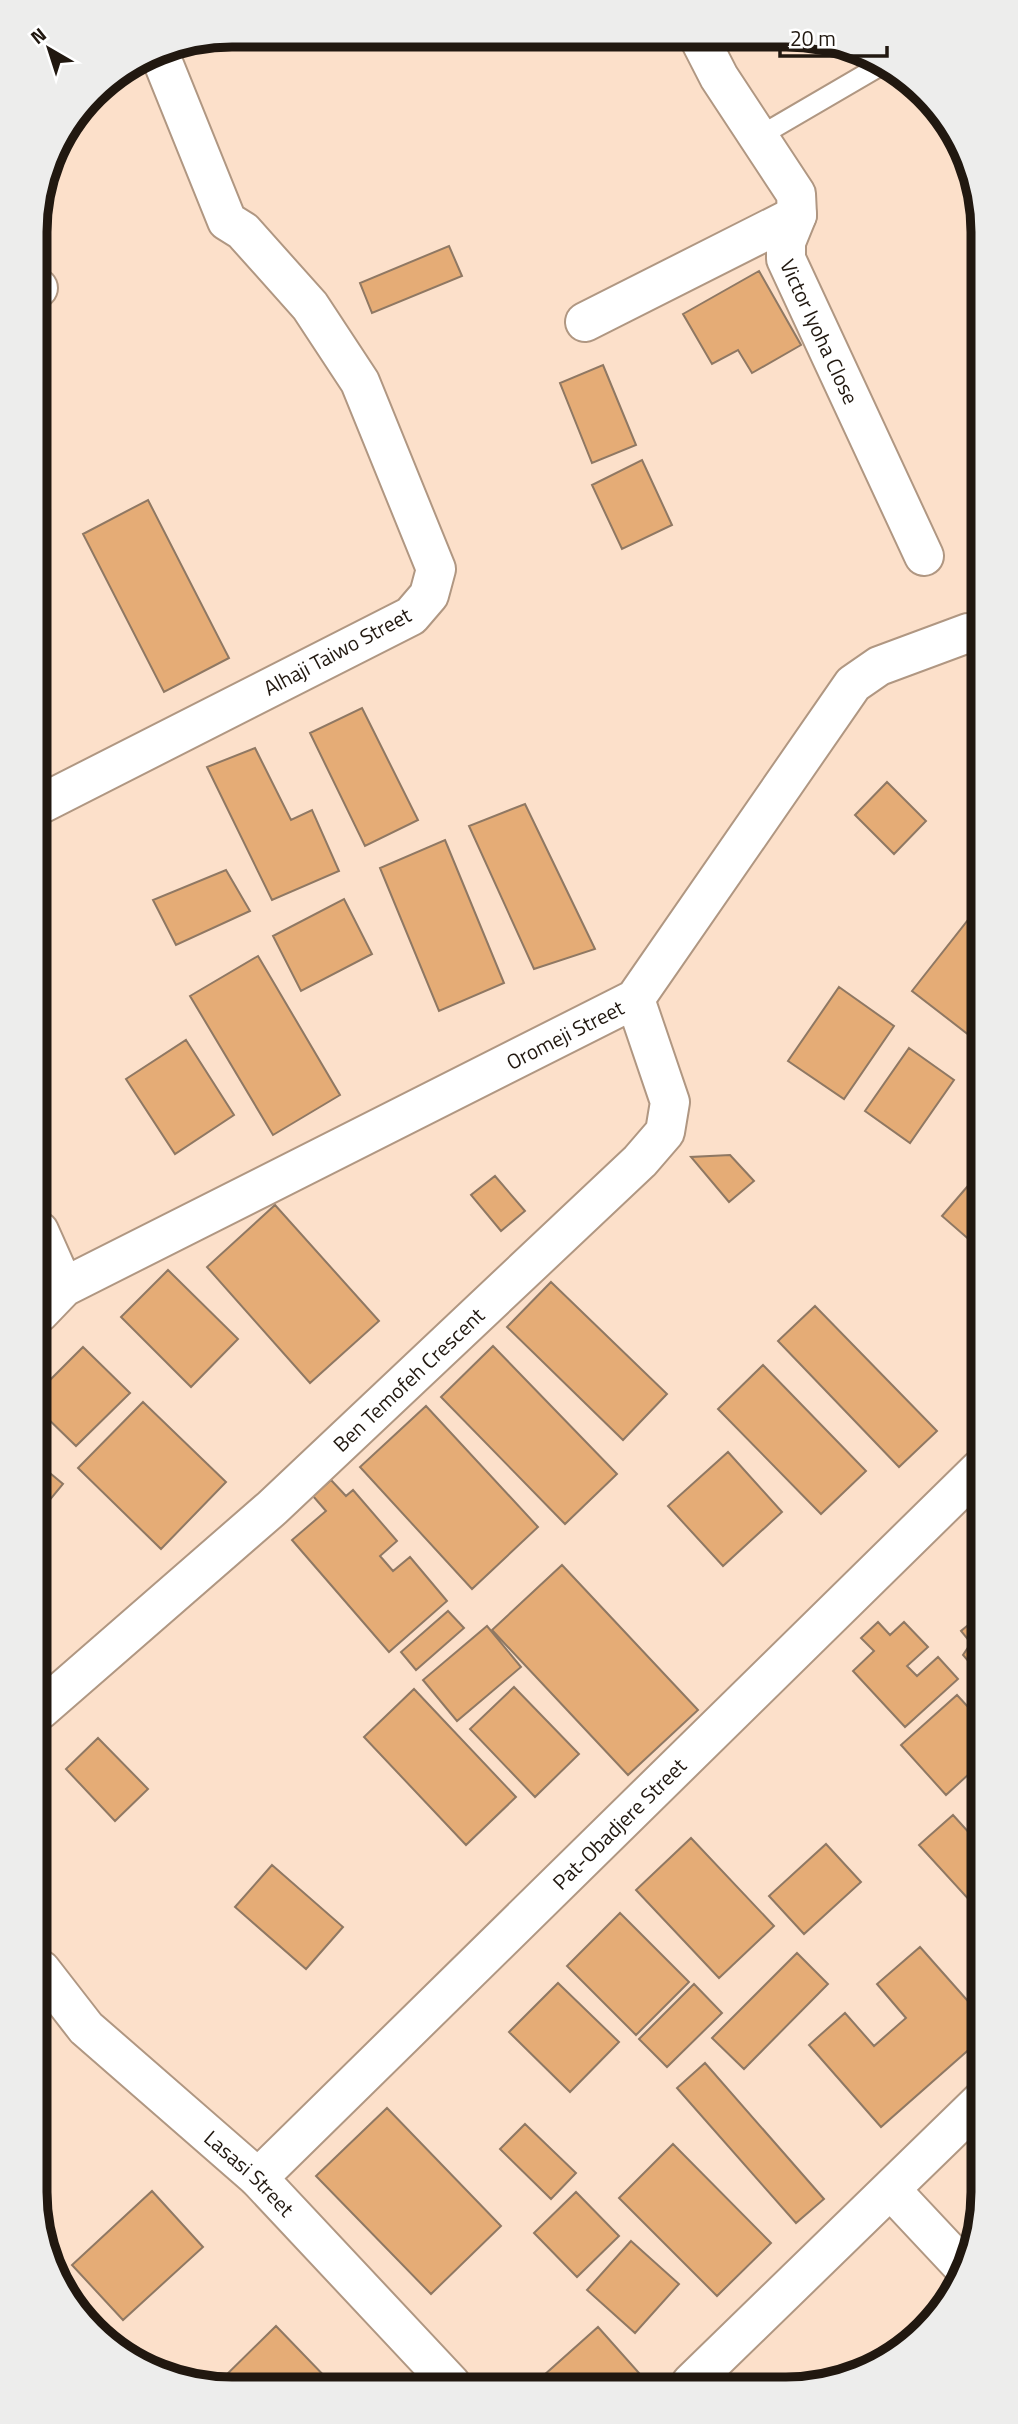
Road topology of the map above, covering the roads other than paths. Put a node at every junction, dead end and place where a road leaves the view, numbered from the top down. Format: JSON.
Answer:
{"nodes":[{"id":1,"x":704,"y":47,"type":"edge"},
{"id":2,"x":162,"y":61,"type":"edge"},
{"id":3,"x":874,"y":69,"type":"edge"},
{"id":4,"x":758,"y":137,"type":"junction"},
{"id":5,"x":797,"y":215,"type":"junction"},
{"id":6,"x":585,"y":322,"type":"dead end"},
{"id":7,"x":924,"y":556,"type":"dead end"},
{"id":8,"x":971,"y":633,"type":"edge"},
{"id":9,"x":48,"y":801,"type":"edge"},
{"id":10,"x":635,"y":999,"type":"junction"},
{"id":11,"x":47,"y":1281,"type":"edge"},
{"id":12,"x":51,"y":1300,"type":"edge"},
{"id":13,"x":970,"y":1478,"type":"edge"},
{"id":14,"x":47,"y":1704,"type":"edge"},
{"id":15,"x":47,"y":1978,"type":"edge"},
{"id":16,"x":970,"y":2112,"type":"edge"},
{"id":17,"x":258,"y":2178,"type":"junction"},
{"id":18,"x":891,"y":2190,"type":"junction"},
{"id":19,"x":958,"y":2261,"type":"edge"},
{"id":20,"x":444,"y":2377,"type":"edge"},
{"id":21,"x":697,"y":2377,"type":"edge"}],
"edges":[{"from":1,"to":4,"type":"street"},
{"from":2,"to":9,"type":"street","name":"Alhaji Taiwo Street"},
{"from":3,"to":4,"type":"lane"},
{"from":4,"to":5,"type":"street"},
{"from":5,"to":6,"type":"street"},
{"from":5,"to":7,"type":"street","name":"Victor Iyoha Close"},
{"from":8,"to":10,"type":"street","name":"Oromeji Street"},
{"from":10,"to":12,"type":"street","name":"Oromeji Street"},
{"from":10,"to":14,"type":"street","name":"Ben Temofeh Crescent"},
{"from":11,"to":12,"type":"street"},
{"from":13,"to":17,"type":"street","name":"Pat-Obadjere Street"},
{"from":15,"to":17,"type":"street","name":"Lasasi Street"},
{"from":16,"to":18,"type":"street"},
{"from":17,"to":20,"type":"street","name":"Lasasi Street"},
{"from":18,"to":19,"type":"street"},
{"from":18,"to":21,"type":"street"}]}
